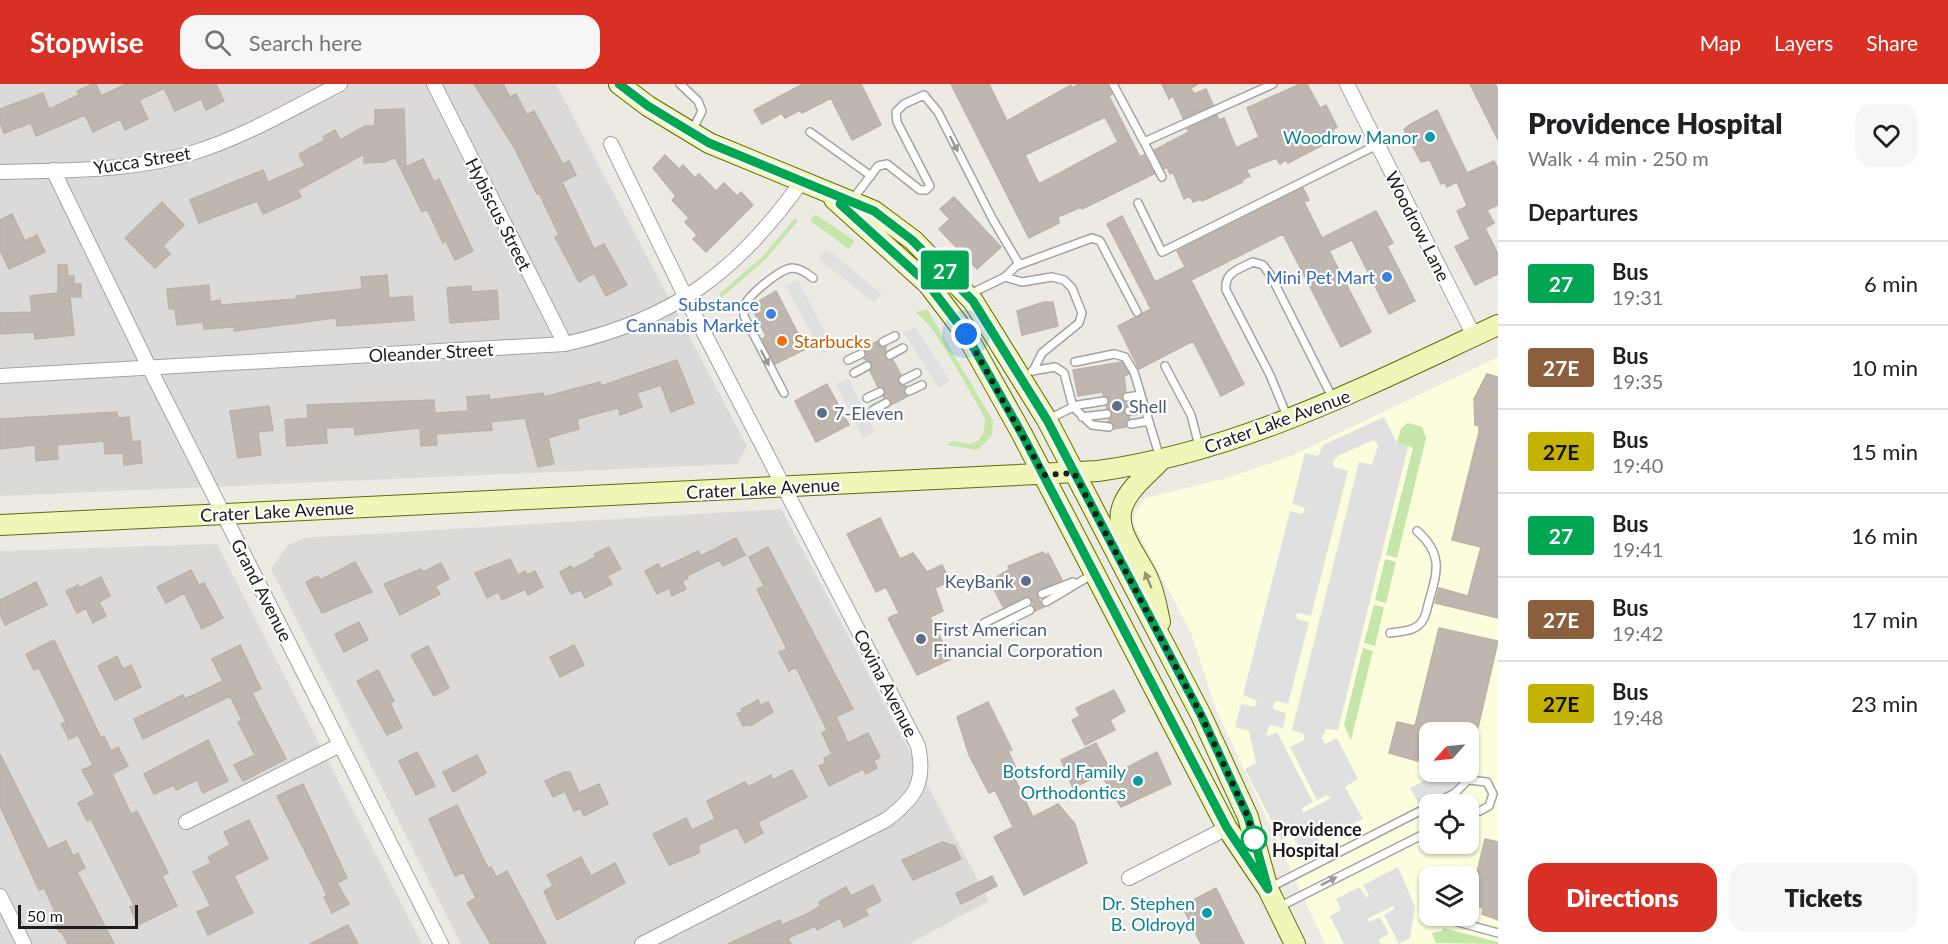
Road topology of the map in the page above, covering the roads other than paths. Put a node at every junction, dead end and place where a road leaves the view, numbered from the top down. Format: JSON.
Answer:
{"nodes":[{"id":1,"x":340,"y":84,"type":"edge"},
{"id":2,"x":434,"y":84,"type":"edge"},
{"id":3,"x":620,"y":84,"type":"edge"},
{"id":4,"x":680,"y":84,"type":"edge"},
{"id":5,"x":1113,"y":84,"type":"edge"},
{"id":6,"x":1273,"y":84,"type":"edge"},
{"id":7,"x":1347,"y":84,"type":"edge"},
{"id":8,"x":810,"y":132,"type":"dead end"},
{"id":9,"x":691,"y":133,"type":"junction"},
{"id":10,"x":1144,"y":142,"type":"junction"},
{"id":11,"x":611,"y":144,"type":"dead end"},
{"id":12,"x":1377,"y":145,"type":"junction"},
{"id":13,"x":53,"y":170,"type":"junction"},
{"id":14,"x":0,"y":171,"type":"edge"},
{"id":15,"x":871,"y":176,"type":"junction"},
{"id":16,"x":1162,"y":177,"type":"dead end"},
{"id":17,"x":802,"y":181,"type":"junction"},
{"id":18,"x":828,"y":193,"type":"junction"},
{"id":19,"x":851,"y":202,"type":"junction"},
{"id":20,"x":1138,"y":203,"type":"dead end"},
{"id":21,"x":1019,"y":264,"type":"junction"},
{"id":22,"x":1005,"y":277,"type":"junction"},
{"id":23,"x":813,"y":278,"type":"dead end"},
{"id":24,"x":968,"y":296,"type":"junction"},
{"id":25,"x":686,"y":298,"type":"junction"},
{"id":26,"x":1137,"y":312,"type":"dead end"},
{"id":27,"x":1498,"y":324,"type":"edge"},
{"id":28,"x":895,"y":336,"type":"dead end"},
{"id":29,"x":1474,"y":336,"type":"junction"},
{"id":30,"x":884,"y":342,"type":"dead end"},
{"id":31,"x":565,"y":344,"type":"junction"},
{"id":32,"x":903,"y":348,"type":"dead end"},
{"id":33,"x":861,"y":354,"type":"dead end"},
{"id":34,"x":890,"y":355,"type":"dead end"},
{"id":35,"x":848,"y":360,"type":"dead end"},
{"id":36,"x":1075,"y":362,"type":"dead end"},
{"id":37,"x":867,"y":366,"type":"dead end"},
{"id":38,"x":1165,"y":366,"type":"dead end"},
{"id":39,"x":150,"y":369,"type":"junction"},
{"id":40,"x":854,"y":373,"type":"dead end"},
{"id":41,"x":917,"y":373,"type":"dead end"},
{"id":42,"x":1028,"y":374,"type":"junction"},
{"id":43,"x":0,"y":376,"type":"edge"},
{"id":44,"x":903,"y":380,"type":"dead end"},
{"id":45,"x":922,"y":385,"type":"dead end"},
{"id":46,"x":909,"y":391,"type":"dead end"},
{"id":47,"x":880,"y":392,"type":"dead end"},
{"id":48,"x":784,"y":393,"type":"dead end"},
{"id":49,"x":1141,"y":395,"type":"junction"},
{"id":50,"x":1126,"y":397,"type":"dead end"},
{"id":51,"x":867,"y":398,"type":"dead end"},
{"id":52,"x":1104,"y":401,"type":"dead end"},
{"id":53,"x":1334,"y":402,"type":"junction"},
{"id":54,"x":886,"y":403,"type":"dead end"},
{"id":55,"x":1073,"y":406,"type":"junction"},
{"id":56,"x":1145,"y":409,"type":"junction"},
{"id":57,"x":873,"y":410,"type":"dead end"},
{"id":58,"x":1129,"y":411,"type":"dead end"},
{"id":59,"x":1107,"y":414,"type":"dead end"},
{"id":60,"x":1082,"y":417,"type":"junction"},
{"id":61,"x":1047,"y":420,"type":"junction"},
{"id":62,"x":1289,"y":420,"type":"junction"},
{"id":63,"x":1149,"y":421,"type":"junction"},
{"id":64,"x":1131,"y":423,"type":"dead end"},
{"id":65,"x":1109,"y":427,"type":"dead end"},
{"id":66,"x":1200,"y":450,"type":"junction"},
{"id":67,"x":1160,"y":461,"type":"junction"},
{"id":68,"x":1074,"y":473,"type":"junction"},
{"id":69,"x":1044,"y":475,"type":"junction"},
{"id":70,"x":784,"y":487,"type":"junction"},
{"id":71,"x":223,"y":514,"type":"junction"},
{"id":72,"x":0,"y":525,"type":"edge"},
{"id":73,"x":1417,"y":531,"type":"dead end"},
{"id":74,"x":1087,"y":577,"type":"junction"},
{"id":75,"x":1042,"y":594,"type":"dead end"},
{"id":76,"x":1027,"y":602,"type":"dead end"},
{"id":77,"x":1046,"y":602,"type":"dead end"},
{"id":78,"x":1030,"y":610,"type":"dead end"},
{"id":79,"x":984,"y":623,"type":"dead end"},
{"id":80,"x":988,"y":631,"type":"dead end"},
{"id":81,"x":1390,"y":633,"type":"dead end"},
{"id":82,"x":1169,"y":657,"type":"junction"},
{"id":83,"x":340,"y":745,"type":"junction"},
{"id":84,"x":1453,"y":794,"type":"edge"},
{"id":85,"x":1479,"y":811,"type":"edge"},
{"id":86,"x":1419,"y":812,"type":"edge"},
{"id":87,"x":186,"y":822,"type":"dead end"},
{"id":88,"x":1227,"y":828,"type":"junction"},
{"id":89,"x":1419,"y":837,"type":"edge"},
{"id":90,"x":1129,"y":878,"type":"dead end"},
{"id":91,"x":1268,"y":889,"type":"junction"},
{"id":92,"x":1,"y":901,"type":"edge"},
{"id":93,"x":1277,"y":908,"type":"junction"},
{"id":94,"x":1472,"y":926,"type":"edge"},
{"id":95,"x":1498,"y":933,"type":"edge"},
{"id":96,"x":24,"y":944,"type":"edge"},
{"id":97,"x":441,"y":944,"type":"edge"},
{"id":98,"x":642,"y":944,"type":"edge"},
{"id":99,"x":1295,"y":944,"type":"edge"}],
"edges":[{"from":1,"to":13,"type":"street","name":"Yucca Street"},
{"from":2,"to":31,"type":"street","name":"Hybiscus Street"},
{"from":3,"to":9,"type":"main road"},
{"from":4,"to":9,"type":"lane"},
{"from":5,"to":10,"type":"lane"},
{"from":6,"to":10,"type":"lane"},
{"from":7,"to":12,"type":"street","name":"Woodrow Lane"},
{"from":8,"to":15,"type":"lane"},
{"from":9,"to":17,"type":"main road"},
{"from":10,"to":16,"type":"lane"},
{"from":11,"to":25,"type":"street","name":"Covina Avenue"},
{"from":12,"to":20,"type":"lane"},
{"from":12,"to":29,"type":"street","name":"Woodrow Lane"},
{"from":13,"to":14,"type":"street","name":"Yucca Street"},
{"from":13,"to":39,"type":"street","name":"Grand Avenue"},
{"from":15,"to":19,"type":"lane"},
{"from":15,"to":21,"type":"lane","one_way":true},
{"from":17,"to":18,"type":"main road"},
{"from":17,"to":25,"type":"street","name":"Oleander Street"},
{"from":18,"to":19,"type":"main road"},
{"from":18,"to":69,"type":"main road"},
{"from":19,"to":24,"type":"main road"},
{"from":21,"to":22,"type":"lane"},
{"from":21,"to":26,"type":"lane"},
{"from":22,"to":24,"type":"lane"},
{"from":22,"to":42,"type":"lane"},
{"from":23,"to":48,"type":"lane","one_way":true},
{"from":24,"to":42,"type":"main road"},
{"from":25,"to":31,"type":"street","name":"Oleander Street"},
{"from":25,"to":70,"type":"street","name":"Covina Avenue"},
{"from":27,"to":29,"type":"main road","name":"Crater Lake Avenue"},
{"from":28,"to":30,"type":"lane"},
{"from":29,"to":53,"type":"main road","name":"Crater Lake Avenue"},
{"from":31,"to":39,"type":"street","name":"Oleander Street"},
{"from":32,"to":34,"type":"lane"},
{"from":33,"to":35,"type":"lane"},
{"from":36,"to":49,"type":"lane"},
{"from":37,"to":40,"type":"lane"},
{"from":38,"to":66,"type":"lane"},
{"from":39,"to":43,"type":"street","name":"Oleander Street"},
{"from":39,"to":71,"type":"street","name":"Grand Avenue"},
{"from":41,"to":44,"type":"lane"},
{"from":42,"to":55,"type":"lane"},
{"from":42,"to":61,"type":"main road"},
{"from":45,"to":46,"type":"lane"},
{"from":47,"to":51,"type":"lane"},
{"from":49,"to":50,"type":"lane"},
{"from":49,"to":56,"type":"lane"},
{"from":52,"to":55,"type":"lane"},
{"from":53,"to":62,"type":"main road","name":"Crater Lake Avenue"},
{"from":53,"to":62,"type":"lane"},
{"from":54,"to":57,"type":"lane"},
{"from":55,"to":60,"type":"lane"},
{"from":55,"to":61,"type":"lane"},
{"from":56,"to":58,"type":"lane"},
{"from":56,"to":63,"type":"lane"},
{"from":59,"to":60,"type":"lane"},
{"from":60,"to":65,"type":"lane"},
{"from":61,"to":68,"type":"main road"},
{"from":62,"to":66,"type":"main road","name":"Crater Lake Avenue"},
{"from":63,"to":64,"type":"lane"},
{"from":63,"to":67,"type":"lane"},
{"from":66,"to":67,"type":"main road","name":"Crater Lake Avenue"},
{"from":67,"to":68,"type":"main road","name":"Crater Lake Avenue"},
{"from":82,"to":67,"type":"main road","one_way":true},
{"from":68,"to":69,"type":"main road","name":"Crater Lake Avenue"},
{"from":68,"to":82,"type":"main road"},
{"from":69,"to":70,"type":"main road","name":"Crater Lake Avenue"},
{"from":69,"to":74,"type":"main road"},
{"from":70,"to":71,"type":"main road","name":"Crater Lake Avenue"},
{"from":70,"to":98,"type":"street","name":"Covina Avenue"},
{"from":71,"to":72,"type":"main road","name":"Crater Lake Avenue"},
{"from":71,"to":83,"type":"street","name":"Grand Avenue"},
{"from":73,"to":81,"type":"lane"},
{"from":74,"to":75,"type":"lane"},
{"from":74,"to":77,"type":"lane"},
{"from":74,"to":88,"type":"main road"},
{"from":76,"to":79,"type":"lane"},
{"from":78,"to":80,"type":"lane"},
{"from":82,"to":91,"type":"main road"},
{"from":83,"to":87,"type":"street"},
{"from":83,"to":97,"type":"street","name":"Grand Avenue"},
{"from":84,"to":85,"type":"lane"},
{"from":86,"to":91,"type":"lane"},
{"from":88,"to":90,"type":"street"},
{"from":88,"to":91,"type":"main road"},
{"from":93,"to":89,"type":"lane","one_way":true},
{"from":91,"to":93,"type":"main road"},
{"from":92,"to":96,"type":"street"},
{"from":93,"to":99,"type":"main road"},
{"from":94,"to":95,"type":"lane"}]}
